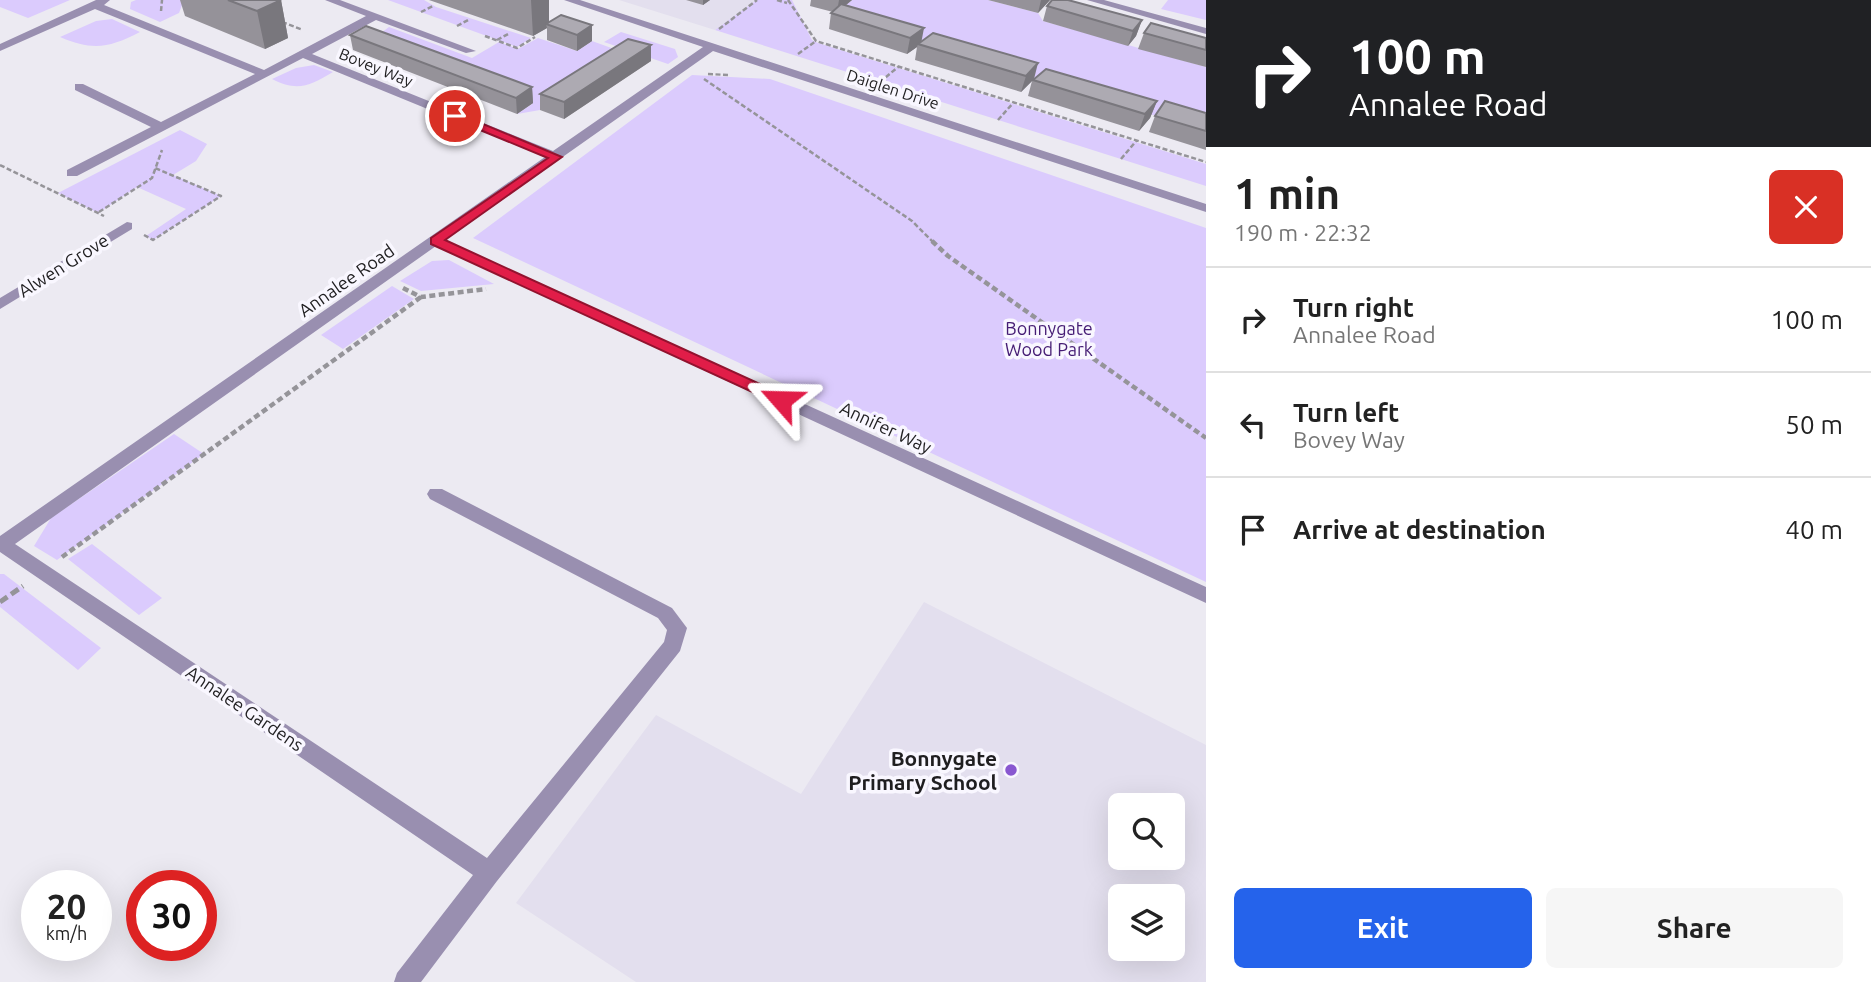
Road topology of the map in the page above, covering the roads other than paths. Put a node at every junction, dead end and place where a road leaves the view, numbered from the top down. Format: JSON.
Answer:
{"nodes":[{"id":1,"x":330,"y":0,"type":"edge"},
{"id":2,"x":569,"y":0,"type":"edge"},
{"id":3,"x":1092,"y":0,"type":"edge"},
{"id":4,"x":1153,"y":0,"type":"edge"},
{"id":5,"x":100,"y":3,"type":"edge"},
{"id":6,"x":1141,"y":13,"type":"junction"},
{"id":7,"x":375,"y":16,"type":"junction"},
{"id":8,"x":1206,"y":30,"type":"edge"},
{"id":9,"x":712,"y":46,"type":"junction"},
{"id":10,"x":0,"y":48,"type":"edge"},
{"id":11,"x":470,"y":51,"type":"dead end"},
{"id":12,"x":303,"y":54,"type":"junction"},
{"id":13,"x":264,"y":74,"type":"junction"},
{"id":14,"x":79,"y":87,"type":"dead end"},
{"id":15,"x":161,"y":127,"type":"junction"},
{"id":16,"x":556,"y":157,"type":"junction"},
{"id":17,"x":72,"y":173,"type":"dead end"},
{"id":18,"x":1206,"y":208,"type":"edge"},
{"id":19,"x":127,"y":226,"type":"road end"},
{"id":20,"x":436,"y":241,"type":"junction"},
{"id":21,"x":0,"y":304,"type":"edge"},
{"id":22,"x":436,"y":494,"type":"dead end"},
{"id":23,"x":0,"y":544,"type":"edge"},
{"id":24,"x":1206,"y":595,"type":"edge"},
{"id":25,"x":489,"y":873,"type":"junction"},
{"id":26,"x":406,"y":982,"type":"edge"}],
"edges":[{"from":1,"to":7,"type":"street"},
{"from":2,"to":9,"type":"street","name":"Daiglen Drive"},
{"from":3,"to":6,"type":"street"},
{"from":4,"to":6,"type":"street"},
{"from":5,"to":10,"type":"street"},
{"from":5,"to":13,"type":"street"},
{"from":6,"to":8,"type":"street"},
{"from":7,"to":11,"type":"street"},
{"from":7,"to":12,"type":"street"},
{"from":9,"to":16,"type":"street","name":"Annalee Road"},
{"from":9,"to":18,"type":"street","name":"Daiglen Drive"},
{"from":12,"to":13,"type":"street"},
{"from":12,"to":16,"type":"street","name":"Bovey Way"},
{"from":13,"to":15,"type":"street"},
{"from":14,"to":15,"type":"street"},
{"from":15,"to":17,"type":"street"},
{"from":16,"to":20,"type":"street","name":"Annalee Road"},
{"from":19,"to":21,"type":"street","name":"Alwen Grove"},
{"from":20,"to":23,"type":"street","name":"Annalee Road"},
{"from":20,"to":24,"type":"street","name":"Annifer Way"},
{"from":22,"to":25,"type":"street"},
{"from":23,"to":25,"type":"street","name":"Annalee Gardens"},
{"from":25,"to":26,"type":"street"}]}
